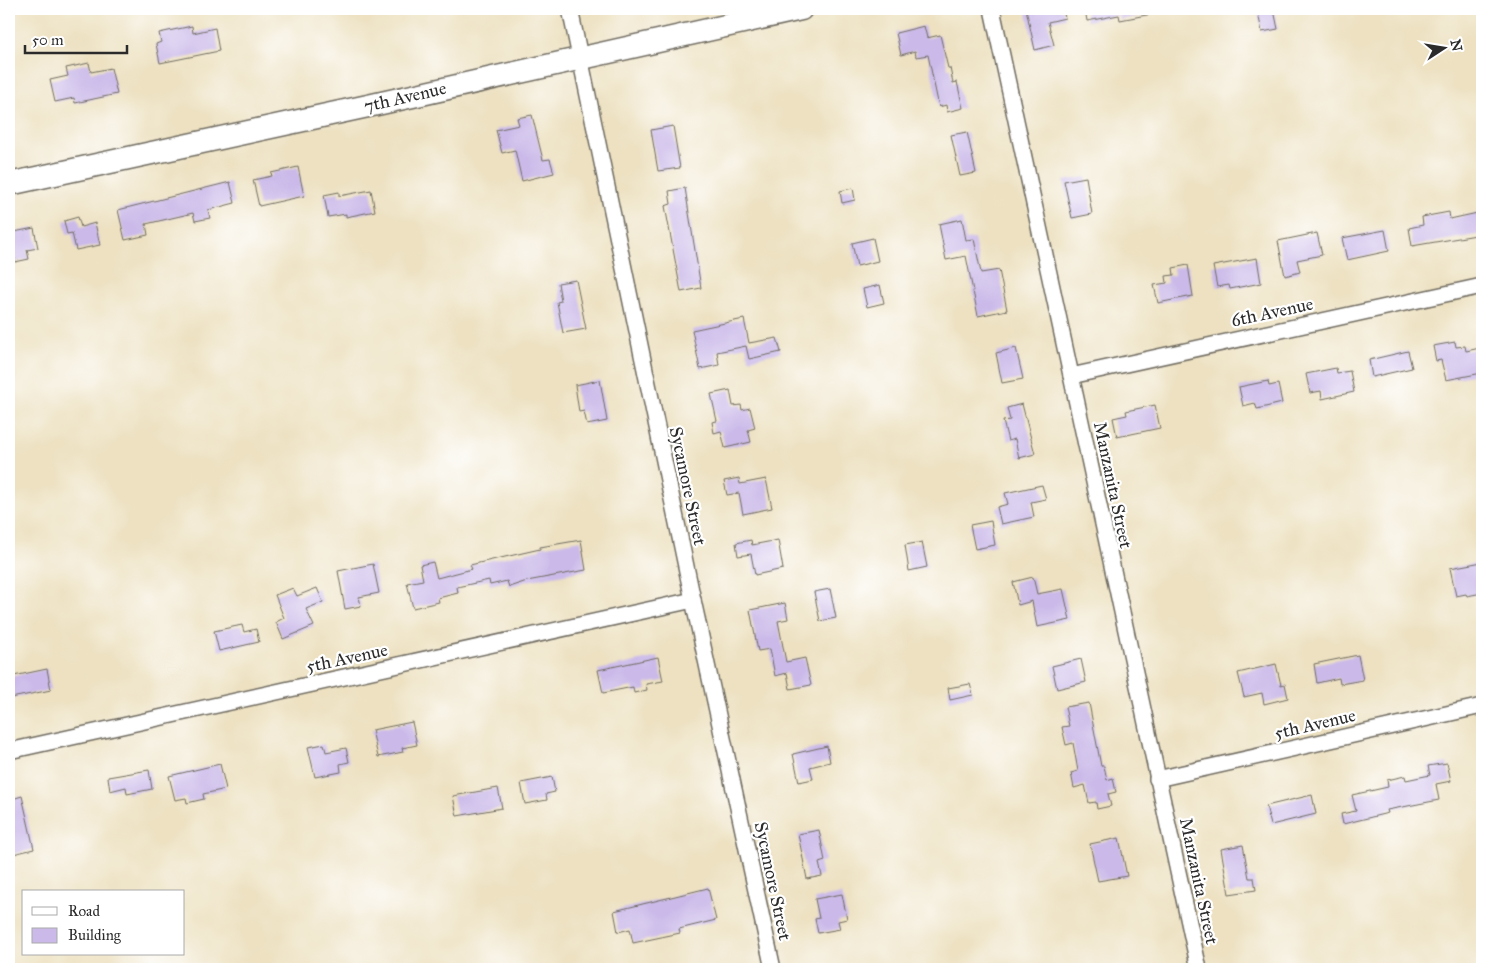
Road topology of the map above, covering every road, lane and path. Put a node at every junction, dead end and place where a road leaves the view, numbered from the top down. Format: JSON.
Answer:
{"nodes":[{"id":1,"x":570,"y":9,"type":"edge"},
{"id":2,"x":801,"y":9,"type":"edge"},
{"id":3,"x":992,"y":9,"type":"edge"},
{"id":4,"x":581,"y":57,"type":"junction"},
{"id":5,"x":9,"y":184,"type":"edge"},
{"id":6,"x":1482,"y":286,"type":"edge"},
{"id":7,"x":1070,"y":376,"type":"junction"},
{"id":8,"x":693,"y":600,"type":"junction"},
{"id":9,"x":1482,"y":706,"type":"edge"},
{"id":10,"x":9,"y":752,"type":"edge"},
{"id":11,"x":1157,"y":778,"type":"junction"},
{"id":12,"x":773,"y":969,"type":"edge"},
{"id":13,"x":1199,"y":969,"type":"edge"}],
"edges":[{"from":1,"to":4,"type":"street","name":"Sycamore Street"},
{"from":2,"to":4,"type":"street","name":"7th Avenue"},
{"from":3,"to":7,"type":"street","name":"Manzanita Street"},
{"from":4,"to":5,"type":"street","name":"7th Avenue"},
{"from":4,"to":8,"type":"street","name":"Sycamore Street"},
{"from":6,"to":7,"type":"street","name":"6th Avenue"},
{"from":7,"to":11,"type":"street","name":"Manzanita Street"},
{"from":8,"to":10,"type":"street","name":"5th Avenue"},
{"from":8,"to":12,"type":"street","name":"Sycamore Street"},
{"from":9,"to":11,"type":"street","name":"5th Avenue"},
{"from":11,"to":13,"type":"street","name":"Manzanita Street"}]}
